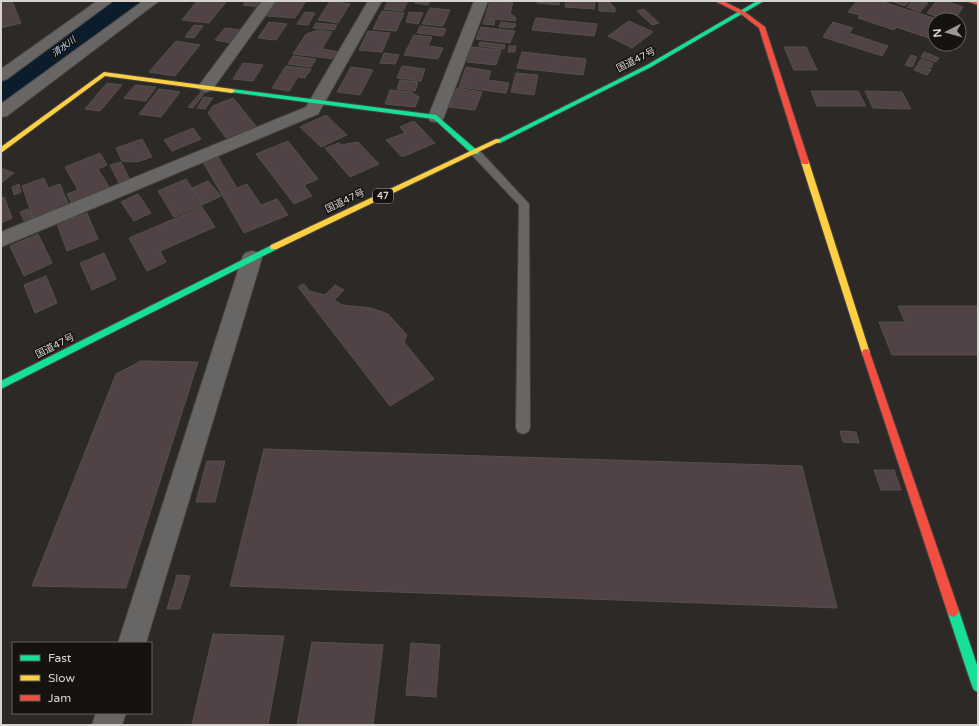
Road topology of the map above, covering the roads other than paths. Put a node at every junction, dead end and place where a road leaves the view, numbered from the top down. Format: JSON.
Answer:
{"nodes":[{"id":1,"x":106,"y":1,"type":"edge"},
{"id":2,"x":152,"y":1,"type":"edge"},
{"id":3,"x":269,"y":1,"type":"edge"},
{"id":4,"x":374,"y":1,"type":"edge"},
{"id":5,"x":481,"y":1,"type":"edge"},
{"id":6,"x":718,"y":1,"type":"edge"},
{"id":7,"x":761,"y":1,"type":"edge"},
{"id":8,"x":971,"y":1,"type":"edge"},
{"id":9,"x":978,"y":3,"type":"edge"},
{"id":10,"x":743,"y":13,"type":"junction"},
{"id":11,"x":1,"y":76,"type":"edge"},
{"id":12,"x":206,"y":87,"type":"junction"},
{"id":13,"x":318,"y":102,"type":"junction"},
{"id":14,"x":1,"y":112,"type":"edge"},
{"id":15,"x":436,"y":118,"type":"junction"},
{"id":16,"x":1,"y":151,"type":"edge"},
{"id":17,"x":475,"y":152,"type":"junction"},
{"id":18,"x":1,"y":240,"type":"edge"},
{"id":19,"x":252,"y":258,"type":"junction"},
{"id":20,"x":1,"y":385,"type":"edge"},
{"id":21,"x":523,"y":428,"type":"dead end"},
{"id":22,"x":132,"y":642,"type":"edge"},
{"id":23,"x":978,"y":686,"type":"edge"},
{"id":24,"x":111,"y":714,"type":"edge"},
{"id":25,"x":107,"y":725,"type":"edge"}],
"edges":[{"from":1,"to":11,"type":"street"},
{"from":2,"to":14,"type":"street"},
{"from":3,"to":12,"type":"street"},
{"from":4,"to":13,"type":"street"},
{"from":5,"to":15,"type":"street"},
{"from":6,"to":10,"type":"main road"},
{"from":7,"to":10,"type":"main road","name":"国道47号","number":"47"},
{"from":8,"to":9,"type":"main road"},
{"from":10,"to":17,"type":"main road","name":"国道47号","number":"47"},
{"from":10,"to":23,"type":"main road"},
{"from":12,"to":13,"type":"main road"},
{"from":12,"to":16,"type":"main road"},
{"from":13,"to":15,"type":"main road"},
{"from":13,"to":18,"type":"street"},
{"from":15,"to":17,"type":"main road"},
{"from":17,"to":19,"type":"main road","name":"国道47号","number":"47"},
{"from":17,"to":21,"type":"lane"},
{"from":19,"to":20,"type":"main road","name":"国道47号","number":"47"},
{"from":19,"to":22,"type":"street"},
{"from":24,"to":25,"type":"street"}]}
